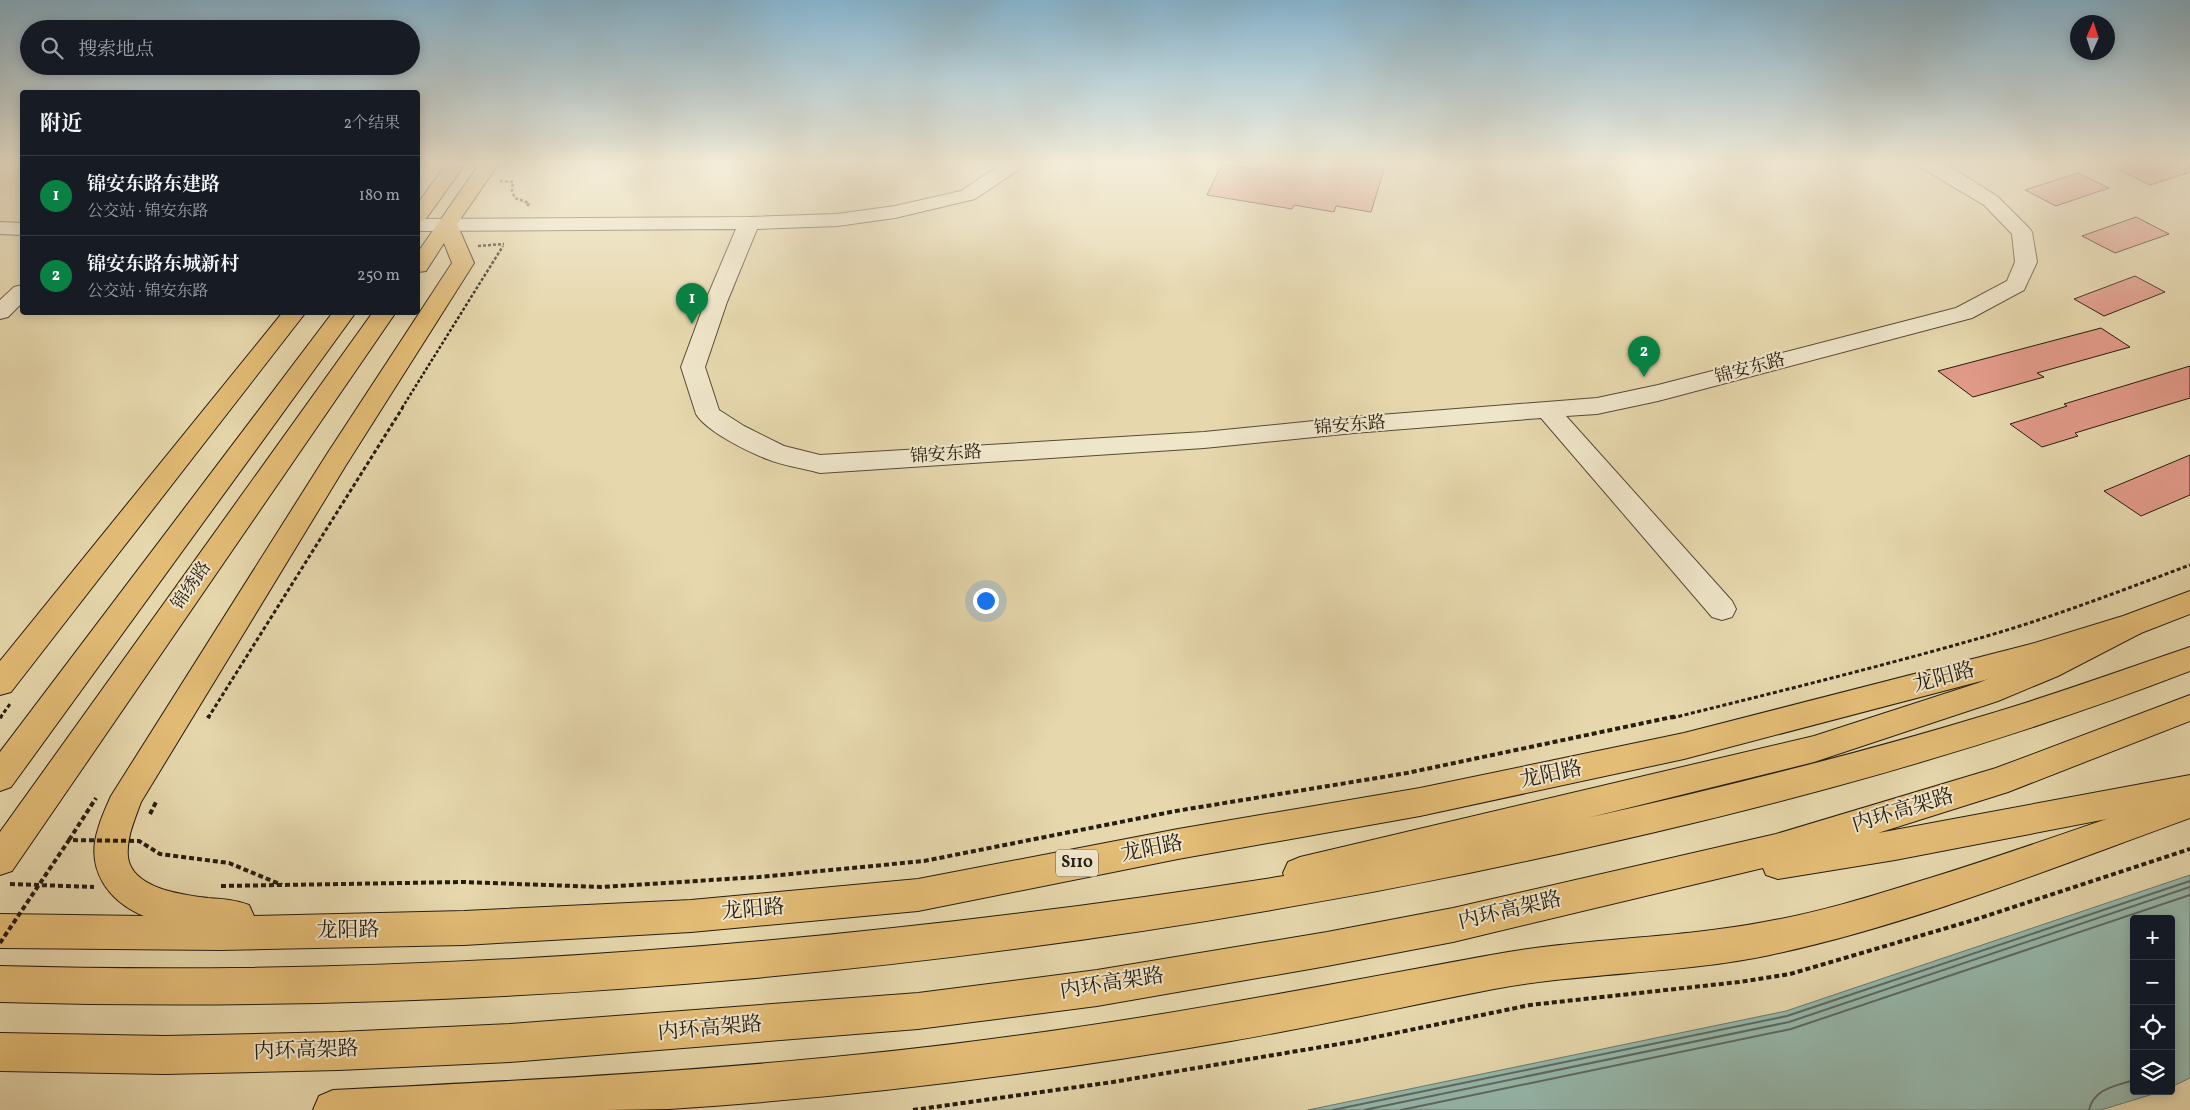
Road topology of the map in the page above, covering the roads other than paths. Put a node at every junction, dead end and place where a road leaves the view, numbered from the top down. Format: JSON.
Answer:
{"nodes":[{"id":1,"x":453,"y":215,"type":"edge"},
{"id":2,"x":875,"y":215,"type":"edge"},
{"id":3,"x":2005,"y":215,"type":"edge"},
{"id":4,"x":748,"y":223,"type":"junction"},
{"id":5,"x":447,"y":224,"type":"junction"},
{"id":6,"x":420,"y":225,"type":"edge"},
{"id":7,"x":0,"y":228,"type":"edge"},
{"id":8,"x":20,"y":228,"type":"edge"},
{"id":9,"x":420,"y":263,"type":"edge"},
{"id":10,"x":20,"y":294,"type":"edge"},
{"id":11,"x":0,"y":312,"type":"edge"},
{"id":12,"x":294,"y":315,"type":"edge"},
{"id":13,"x":343,"y":315,"type":"edge"},
{"id":14,"x":383,"y":315,"type":"edge"},
{"id":15,"x":1548,"y":411,"type":"junction"},
{"id":16,"x":2190,"y":602,"type":"edge"},
{"id":17,"x":1722,"y":610,"type":"dead end"},
{"id":18,"x":2132,"y":625,"type":"junction"},
{"id":19,"x":2190,"y":659,"type":"edge"},
{"id":20,"x":0,"y":683,"type":"edge"},
{"id":21,"x":2190,"y":708,"type":"edge"},
{"id":22,"x":0,"y":777,"type":"edge"},
{"id":23,"x":2190,"y":789,"type":"edge"},
{"id":24,"x":2190,"y":804,"type":"edge"},
{"id":25,"x":0,"y":860,"type":"edge"},
{"id":26,"x":1586,"y":894,"type":"junction"},
{"id":27,"x":1092,"y":923,"type":"junction"},
{"id":28,"x":464,"y":928,"type":"junction"},
{"id":29,"x":0,"y":931,"type":"edge"},
{"id":30,"x":0,"y":984,"type":"edge"},
{"id":31,"x":0,"y":1052,"type":"edge"},
{"id":32,"x":333,"y":1110,"type":"edge"}],
"edges":[{"from":1,"to":5,"type":"main road"},
{"from":2,"to":4,"type":"street"},
{"from":3,"to":15,"type":"street","name":"锦安东路"},
{"from":4,"to":5,"type":"street"},
{"from":4,"to":15,"type":"street","name":"锦安东路"},
{"from":5,"to":6,"type":"street"},
{"from":5,"to":9,"type":"main road"},
{"from":5,"to":28,"type":"main road"},
{"from":7,"to":8,"type":"street"},
{"from":10,"to":11,"type":"street"},
{"from":12,"to":20,"type":"main road"},
{"from":13,"to":22,"type":"main road"},
{"from":14,"to":25,"type":"main road","name":"锦绣路"},
{"from":15,"to":17,"type":"street"},
{"from":16,"to":18,"type":"main road","name":"龙阳路","number":"S110"},
{"from":18,"to":27,"type":"main road"},
{"from":18,"to":28,"type":"main road","name":"龙阳路","number":"S110"},
{"from":19,"to":27,"type":"main road"},
{"from":21,"to":26,"type":"main road","name":"内环高架路"},
{"from":23,"to":26,"type":"main road"},
{"from":24,"to":32,"type":"main road"},
{"from":26,"to":31,"type":"main road","name":"内环高架路"},
{"from":27,"to":30,"type":"main road"},
{"from":28,"to":29,"type":"main road","name":"龙阳路","number":"S110"}]}
